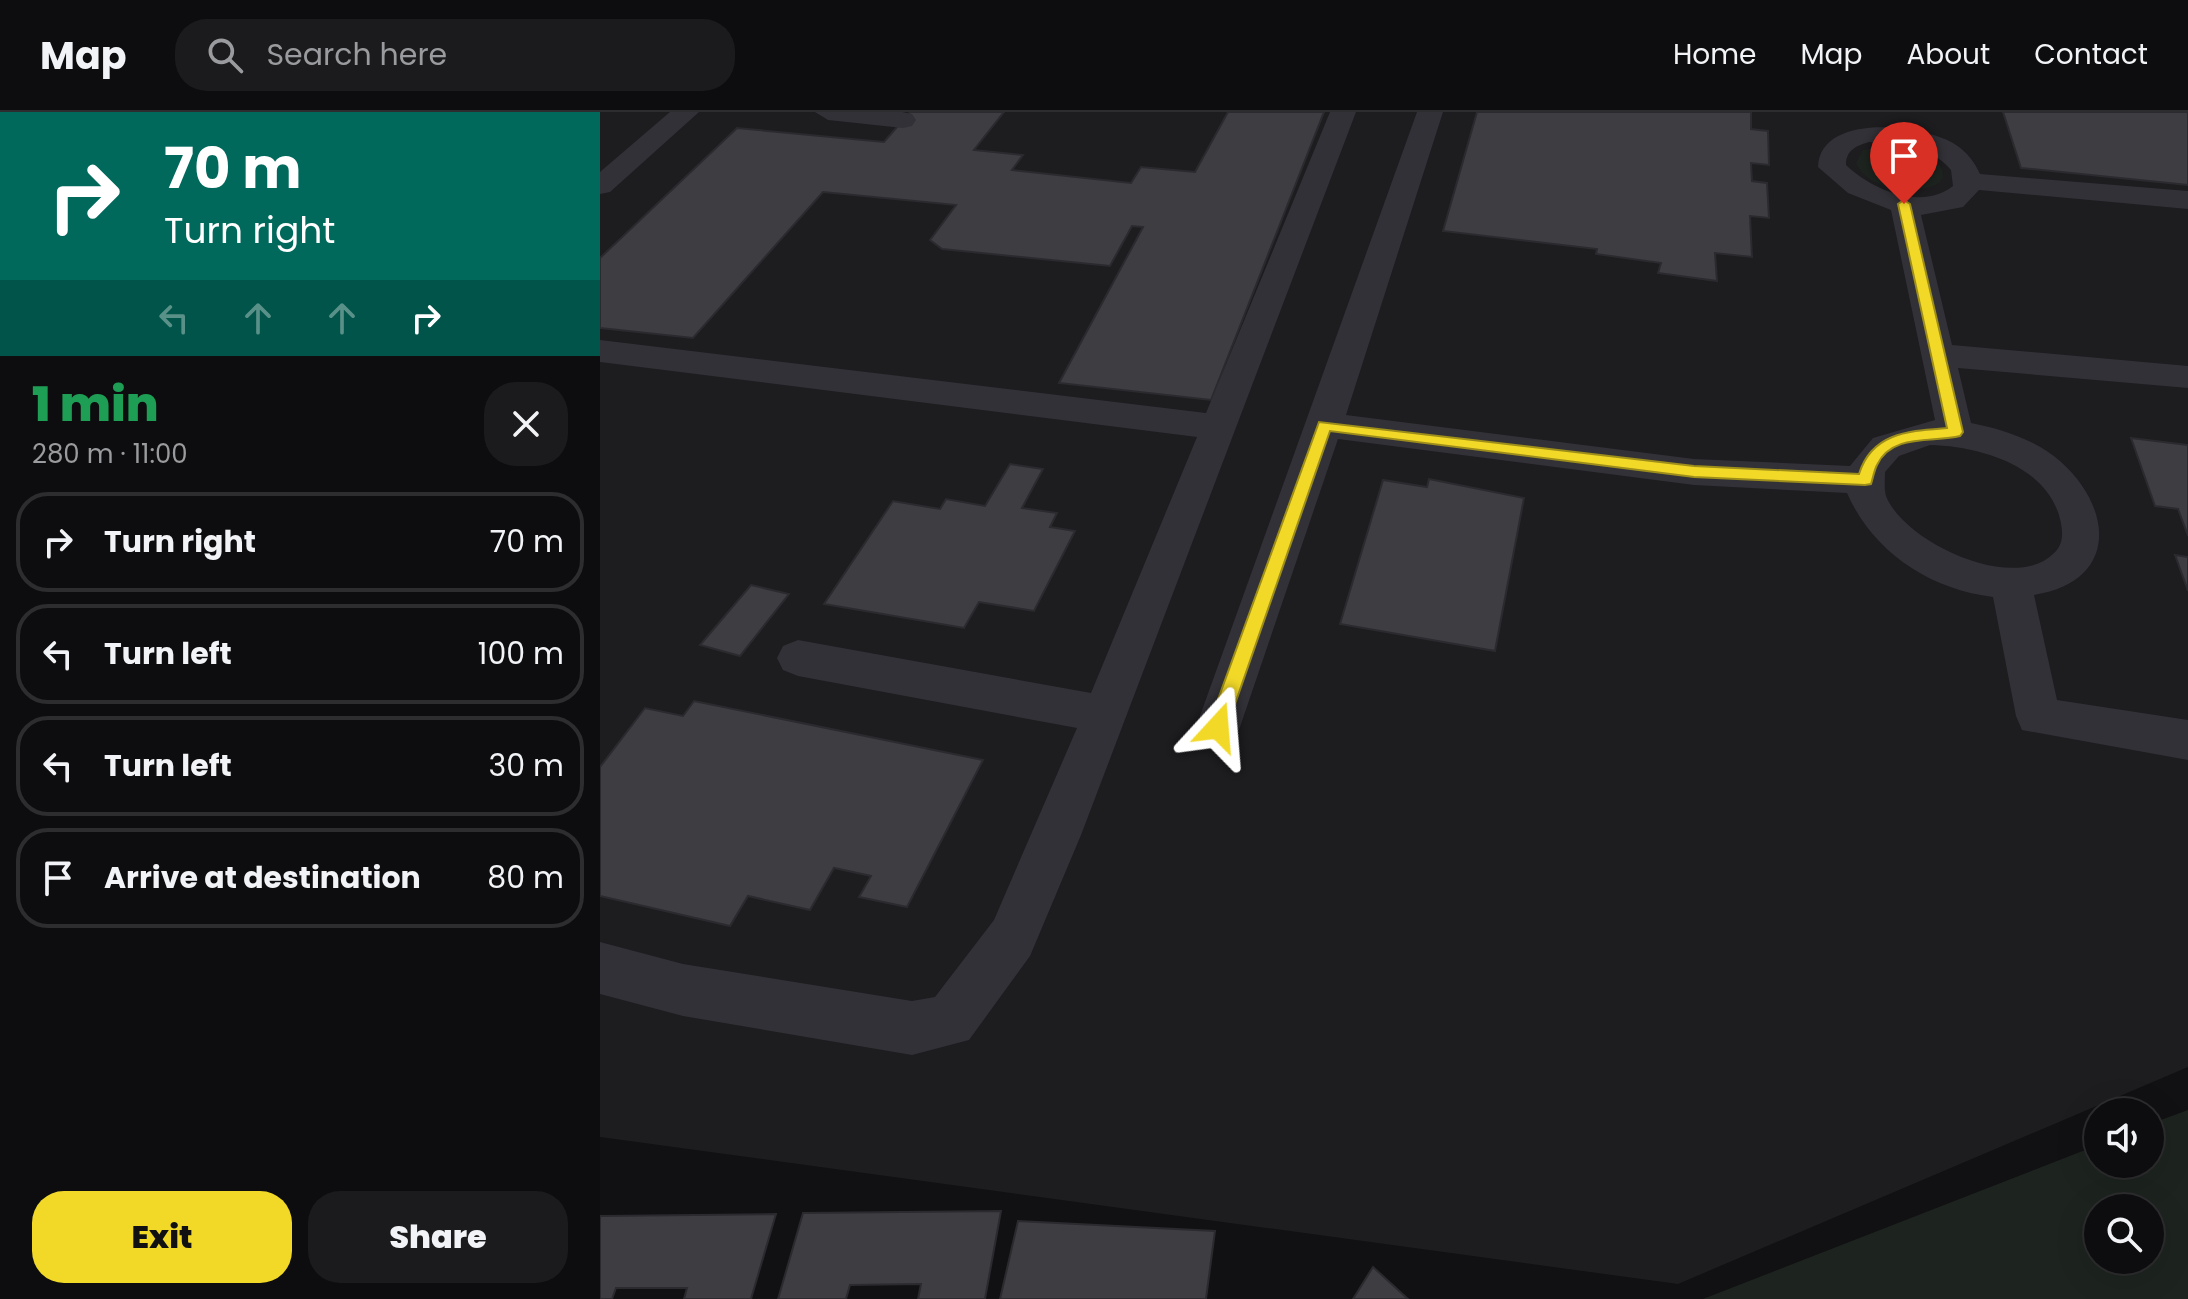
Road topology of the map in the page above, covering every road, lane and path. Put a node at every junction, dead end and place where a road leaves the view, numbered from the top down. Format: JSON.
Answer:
{"nodes":[{"id":1,"x":686,"y":112,"type":"edge"},
{"id":2,"x":828,"y":112,"type":"edge"},
{"id":3,"x":1343,"y":112,"type":"edge"},
{"id":4,"x":1430,"y":112,"type":"edge"},
{"id":5,"x":903,"y":120,"type":"dead end"},
{"id":6,"x":1888,"y":123,"type":"edge"},
{"id":7,"x":1968,"y":181,"type":"junction"},
{"id":8,"x":600,"y":186,"type":"edge"},
{"id":9,"x":2188,"y":200,"type":"edge"},
{"id":10,"x":1904,"y":204,"type":"junction"},
{"id":11,"x":600,"y":351,"type":"edge"},
{"id":12,"x":1938,"y":355,"type":"junction"},
{"id":13,"x":2188,"y":377,"type":"edge"},
{"id":14,"x":1325,"y":425,"type":"junction"},
{"id":15,"x":1216,"y":427,"type":"junction"},
{"id":16,"x":1955,"y":432,"type":"junction"},
{"id":17,"x":1865,"y":480,"type":"junction"},
{"id":18,"x":2011,"y":583,"type":"junction"},
{"id":19,"x":798,"y":658,"type":"dead end"},
{"id":20,"x":1104,"y":714,"type":"junction"},
{"id":21,"x":1218,"y":727,"type":"dead end"},
{"id":22,"x":2188,"y":740,"type":"edge"},
{"id":23,"x":600,"y":968,"type":"edge"}],
"edges":[{"from":1,"to":8,"type":"lane"},
{"from":2,"to":5,"type":"lane"},
{"from":3,"to":15,"type":"lane"},
{"from":4,"to":14,"type":"lane"},
{"from":6,"to":7,"type":"lane"},
{"from":6,"to":10,"type":"lane"},
{"from":7,"to":9,"type":"lane"},
{"from":7,"to":10,"type":"lane"},
{"from":10,"to":12,"type":"lane"},
{"from":11,"to":15,"type":"lane"},
{"from":12,"to":13,"type":"lane"},
{"from":12,"to":16,"type":"lane"},
{"from":14,"to":17,"type":"lane"},
{"from":14,"to":21,"type":"lane"},
{"from":15,"to":20,"type":"lane"},
{"from":16,"to":17,"type":"lane"},
{"from":16,"to":18,"type":"lane"},
{"from":17,"to":18,"type":"lane"},
{"from":18,"to":22,"type":"lane"},
{"from":19,"to":20,"type":"lane"},
{"from":20,"to":23,"type":"lane"}]}
